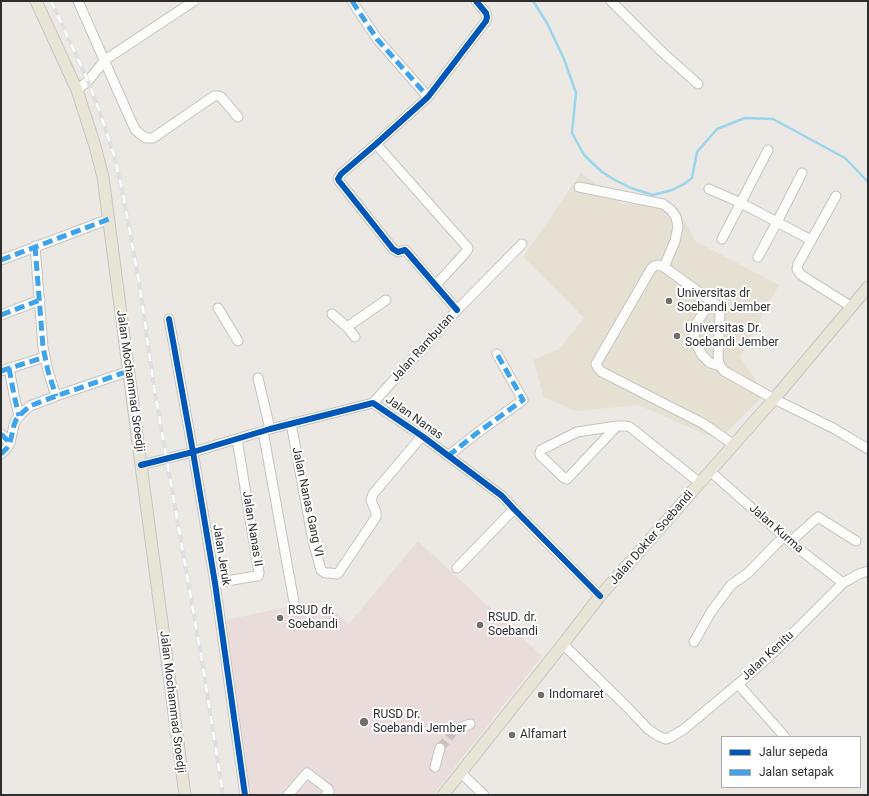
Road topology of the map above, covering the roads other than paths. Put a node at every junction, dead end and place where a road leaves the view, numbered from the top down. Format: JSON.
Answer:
{"nodes":[{"id":1,"x":36,"y":1,"type":"edge"},
{"id":2,"x":78,"y":1,"type":"edge"},
{"id":3,"x":194,"y":1,"type":"edge"},
{"id":4,"x":352,"y":1,"type":"edge"},
{"id":5,"x":476,"y":1,"type":"edge"},
{"id":6,"x":611,"y":1,"type":"edge"},
{"id":7,"x":105,"y":60,"type":"junction"},
{"id":8,"x":698,"y":84,"type":"dead end"},
{"id":9,"x":77,"y":90,"type":"junction"},
{"id":10,"x":428,"y":97,"type":"junction"},
{"id":11,"x":238,"y":117,"type":"dead end"},
{"id":12,"x":376,"y":144,"type":"junction"},
{"id":13,"x":768,"y":150,"type":"dead end"},
{"id":14,"x":802,"y":173,"type":"dead end"},
{"id":15,"x":579,"y":187,"type":"dead end"},
{"id":16,"x":709,"y":189,"type":"dead end"},
{"id":17,"x":836,"y":196,"type":"dead end"},
{"id":18,"x":741,"y":203,"type":"junction"},
{"id":19,"x":109,"y":219,"type":"junction"},
{"id":20,"x":777,"y":222,"type":"junction"},
{"id":21,"x":722,"y":239,"type":"dead end"},
{"id":22,"x":811,"y":240,"type":"junction"},
{"id":23,"x":522,"y":244,"type":"dead end"},
{"id":24,"x":35,"y":246,"type":"junction"},
{"id":25,"x":758,"y":257,"type":"dead end"},
{"id":26,"x":1,"y":260,"type":"edge"},
{"id":27,"x":664,"y":267,"type":"junction"},
{"id":28,"x":436,"y":285,"type":"junction"},
{"id":29,"x":868,"y":287,"type":"edge"},
{"id":30,"x":40,"y":300,"type":"junction"},
{"id":31,"x":386,"y":300,"type":"dead end"},
{"id":32,"x":711,"y":301,"type":"junction"},
{"id":33,"x":852,"y":307,"type":"junction"},
{"id":34,"x":218,"y":308,"type":"dead end"},
{"id":35,"x":457,"y":310,"type":"junction"},
{"id":36,"x":332,"y":314,"type":"dead end"},
{"id":37,"x":1,"y":315,"type":"edge"},
{"id":38,"x":169,"y":319,"type":"dead end"},
{"id":39,"x":347,"y":327,"type":"junction"},
{"id":40,"x":355,"y":337,"type":"dead end"},
{"id":41,"x":238,"y":341,"type":"dead end"},
{"id":42,"x":497,"y":354,"type":"dead end"},
{"id":43,"x":45,"y":357,"type":"junction"},
{"id":44,"x":720,"y":366,"type":"junction"},
{"id":45,"x":5,"y":369,"type":"edge"},
{"id":46,"x":129,"y":371,"type":"junction"},
{"id":47,"x":258,"y":378,"type":"dead end"},
{"id":48,"x":56,"y":396,"type":"junction"},
{"id":49,"x":774,"y":399,"type":"junction"},
{"id":50,"x":373,"y":403,"type":"junction"},
{"id":51,"x":19,"y":416,"type":"junction"},
{"id":52,"x":291,"y":423,"type":"junction"},
{"id":53,"x":617,"y":426,"type":"junction"},
{"id":54,"x":266,"y":430,"type":"junction"},
{"id":55,"x":1,"y":434,"type":"edge"},
{"id":56,"x":422,"y":436,"type":"junction"},
{"id":57,"x":237,"y":438,"type":"junction"},
{"id":58,"x":10,"y":443,"type":"junction"},
{"id":59,"x":734,"y":445,"type":"junction"},
{"id":60,"x":868,"y":449,"type":"edge"},
{"id":61,"x":193,"y":452,"type":"junction"},
{"id":62,"x":1,"y":454,"type":"edge"},
{"id":63,"x":448,"y":456,"type":"junction"},
{"id":64,"x":142,"y":465,"type":"junction"},
{"id":65,"x":711,"y":472,"type":"junction"},
{"id":66,"x":700,"y":483,"type":"junction"},
{"id":67,"x":514,"y":509,"type":"junction"},
{"id":68,"x":787,"y":539,"type":"junction"},
{"id":69,"x":856,"y":541,"type":"dead end"},
{"id":70,"x":457,"y":568,"type":"dead end"},
{"id":71,"x":868,"y":571,"type":"edge"},
{"id":72,"x":215,"y":583,"type":"junction"},
{"id":73,"x":843,"y":583,"type":"junction"},
{"id":74,"x":600,"y":596,"type":"junction"},
{"id":75,"x":294,"y":602,"type":"dead end"},
{"id":76,"x":694,"y":642,"type":"dead end"},
{"id":77,"x":563,"y":644,"type":"junction"},
{"id":78,"x":738,"y":684,"type":"junction"},
{"id":79,"x":470,"y":724,"type":"dead end"},
{"id":80,"x":455,"y":730,"type":"tunnel mouth"},
{"id":81,"x":785,"y":736,"type":"edge"},
{"id":82,"x":440,"y":748,"type":"tunnel mouth"},
{"id":83,"x":435,"y":767,"type":"dead end"},
{"id":84,"x":461,"y":773,"type":"junction"},
{"id":85,"x":185,"y":795,"type":"edge"},
{"id":86,"x":245,"y":795,"type":"edge"},
{"id":87,"x":288,"y":795,"type":"edge"},
{"id":88,"x":326,"y":795,"type":"edge"},
{"id":89,"x":443,"y":795,"type":"edge"},
{"id":90,"x":484,"y":795,"type":"edge"}],
"edges":[{"from":1,"to":9,"type":"main road","name":"Jalan Mochammad Sroedji"},
{"from":2,"to":7,"type":"street"},
{"from":3,"to":7,"type":"street"},
{"from":4,"to":10,"type":"street"},
{"from":5,"to":10,"type":"street"},
{"from":6,"to":8,"type":"street"},
{"from":7,"to":9,"type":"street"},
{"from":7,"to":11,"type":"street"},
{"from":9,"to":19,"type":"main road","name":"Jalan Mochammad Sroedji"},
{"from":10,"to":12,"type":"street"},
{"from":12,"to":28,"type":"street"},
{"from":12,"to":28,"type":"street"},
{"from":13,"to":18,"type":"street"},
{"from":14,"to":20,"type":"street"},
{"from":15,"to":27,"type":"street"},
{"from":16,"to":18,"type":"street"},
{"from":17,"to":22,"type":"street"},
{"from":18,"to":20,"type":"street"},
{"from":18,"to":21,"type":"street"},
{"from":19,"to":24,"type":"street"},
{"from":19,"to":46,"type":"main road","name":"Jalan Mochammad Sroedji"},
{"from":20,"to":22,"type":"street"},
{"from":20,"to":25,"type":"street"},
{"from":22,"to":33,"type":"street"},
{"from":23,"to":35,"type":"street","name":"Jalan Rambutan"},
{"from":24,"to":26,"type":"street"},
{"from":24,"to":30,"type":"street"},
{"from":27,"to":32,"type":"street"},
{"from":27,"to":59,"type":"street"},
{"from":28,"to":35,"type":"street"},
{"from":29,"to":33,"type":"main road","name":"Jalan Dokter Soebandi"},
{"from":30,"to":37,"type":"street"},
{"from":30,"to":43,"type":"street"},
{"from":31,"to":39,"type":"street"},
{"from":32,"to":44,"type":"street"},
{"from":32,"to":44,"type":"street"},
{"from":33,"to":49,"type":"main road","name":"Jalan Dokter Soebandi"},
{"from":34,"to":41,"type":"street"},
{"from":35,"to":50,"type":"street","name":"Jalan Rambutan"},
{"from":36,"to":39,"type":"street"},
{"from":38,"to":61,"type":"street","name":"Jalan Jeruk"},
{"from":39,"to":40,"type":"street"},
{"from":42,"to":63,"type":"street"},
{"from":43,"to":45,"type":"street"},
{"from":43,"to":48,"type":"street"},
{"from":44,"to":49,"type":"street"},
{"from":45,"to":51,"type":"street"},
{"from":46,"to":48,"type":"street"},
{"from":46,"to":64,"type":"main road","name":"Jalan Mochammad Sroedji"},
{"from":47,"to":54,"type":"street"},
{"from":48,"to":51,"type":"street"},
{"from":49,"to":59,"type":"main road","name":"Jalan Dokter Soebandi"},
{"from":49,"to":60,"type":"street"},
{"from":50,"to":52,"type":"street","name":"Jalan Nanas"},
{"from":50,"to":56,"type":"street","name":"Jalan Nanas"},
{"from":51,"to":58,"type":"street"},
{"from":52,"to":54,"type":"street","name":"Jalan Nanas"},
{"from":52,"to":56,"type":"street","name":"Jalan Nanas Gang VI"},
{"from":53,"to":53,"type":"street"},
{"from":53,"to":66,"type":"street"},
{"from":54,"to":57,"type":"street","name":"Jalan Nanas"},
{"from":54,"to":75,"type":"street"},
{"from":55,"to":58,"type":"street"},
{"from":56,"to":63,"type":"street","name":"Jalan Nanas"},
{"from":57,"to":61,"type":"street","name":"Jalan Nanas"},
{"from":57,"to":72,"type":"street","name":"Jalan Nanas II"},
{"from":58,"to":62,"type":"street"},
{"from":59,"to":65,"type":"main road","name":"Jalan Dokter Soebandi"},
{"from":61,"to":64,"type":"street","name":"Jalan Nanas"},
{"from":61,"to":72,"type":"street","name":"Jalan Jeruk"},
{"from":63,"to":67,"type":"street","name":"Jalan Nanas"},
{"from":64,"to":85,"type":"main road","name":"Jalan Mochammad Sroedji"},
{"from":65,"to":66,"type":"main road","name":"Jalan Dokter Soebandi"},
{"from":65,"to":68,"type":"street","name":"Jalan Kurma"},
{"from":66,"to":74,"type":"main road","name":"Jalan Dokter Soebandi"},
{"from":67,"to":70,"type":"street"},
{"from":67,"to":74,"type":"street","name":"Jalan Nanas"},
{"from":68,"to":69,"type":"street"},
{"from":68,"to":73,"type":"street","name":"Jalan Kurma"},
{"from":68,"to":76,"type":"street"},
{"from":71,"to":73,"type":"street","name":"Jalan Kenitu"},
{"from":72,"to":86,"type":"street","name":"Jalan Jeruk"},
{"from":73,"to":78,"type":"street","name":"Jalan Kenitu"},
{"from":74,"to":77,"type":"main road","name":"Jalan Dokter Soebandi"},
{"from":77,"to":78,"type":"street","name":"Jalan Kenitu"},
{"from":77,"to":84,"type":"main road","name":"Jalan Dokter Soebandi"},
{"from":78,"to":81,"type":"street"},
{"from":79,"to":80,"type":"street"},
{"from":82,"to":83,"type":"street"},
{"from":84,"to":89,"type":"main road","name":"Jalan Dokter Soebandi"},
{"from":84,"to":90,"type":"street"},
{"from":87,"to":88,"type":"street"}]}
